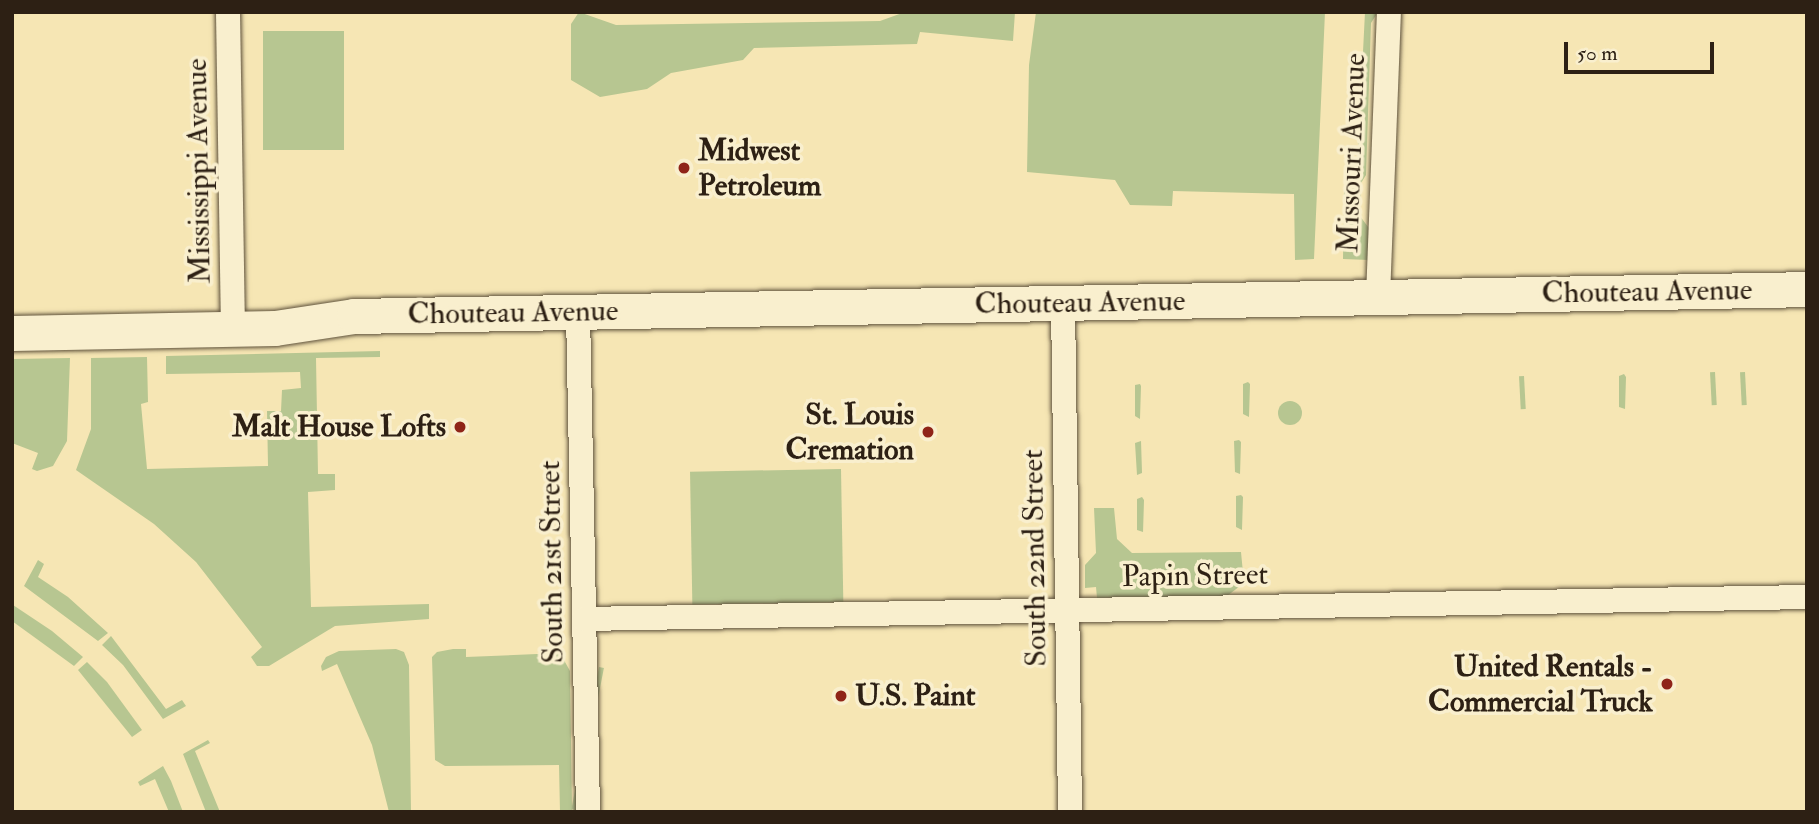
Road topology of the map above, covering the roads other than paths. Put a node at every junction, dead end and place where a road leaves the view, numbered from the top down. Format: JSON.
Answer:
{"nodes":[{"id":1,"x":228,"y":12,"type":"edge"},
{"id":2,"x":1389,"y":12,"type":"edge"},
{"id":3,"x":1807,"y":289,"type":"edge"},
{"id":4,"x":1378,"y":297,"type":"junction"},
{"id":5,"x":1063,"y":303,"type":"junction"},
{"id":6,"x":12,"y":312,"type":"edge"},
{"id":7,"x":578,"y":312,"type":"junction"},
{"id":8,"x":233,"y":318,"type":"junction"},
{"id":9,"x":12,"y":333,"type":"edge"},
{"id":10,"x":1807,"y":597,"type":"edge"},
{"id":11,"x":1067,"y":610,"type":"junction"},
{"id":12,"x":584,"y":619,"type":"junction"},
{"id":13,"x":588,"y":812,"type":"edge"},
{"id":14,"x":1070,"y":812,"type":"edge"}],
"edges":[{"from":1,"to":8,"type":"street","name":"Mississippi Avenue"},
{"from":2,"to":4,"type":"street","name":"Missouri Avenue"},
{"from":3,"to":4,"type":"main road","name":"Chouteau Avenue"},
{"from":4,"to":5,"type":"main road","name":"Chouteau Avenue"},
{"from":5,"to":7,"type":"main road","name":"Chouteau Avenue"},
{"from":5,"to":11,"type":"street","name":"South 22nd Street"},
{"from":6,"to":8,"type":"main road","name":"Chouteau Avenue"},
{"from":7,"to":8,"type":"main road","name":"Chouteau Avenue"},
{"from":7,"to":12,"type":"street","name":"South 21st Street"},
{"from":8,"to":9,"type":"main road","name":"Chouteau Avenue"},
{"from":10,"to":11,"type":"street","name":"Papin Street"},
{"from":11,"to":12,"type":"street","name":"Papin Street"},
{"from":11,"to":14,"type":"street","name":"South 22nd Street"},
{"from":12,"to":13,"type":"street","name":"South 21st Street"}]}
